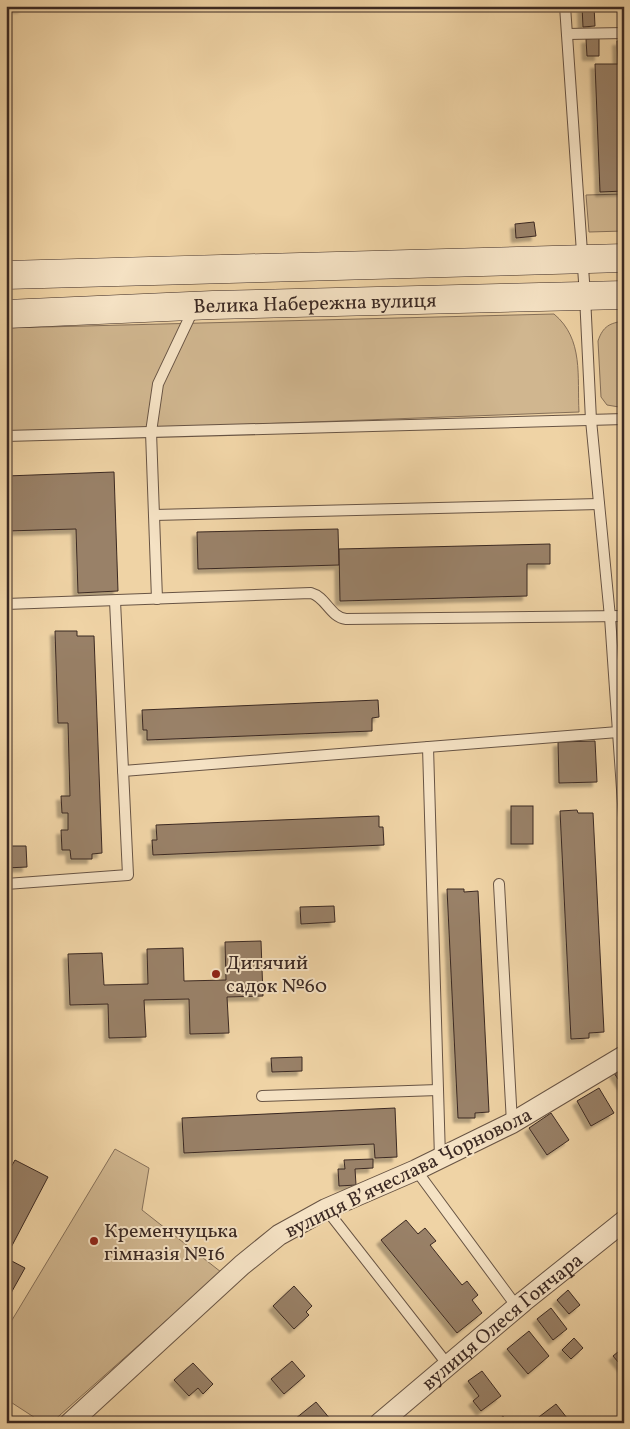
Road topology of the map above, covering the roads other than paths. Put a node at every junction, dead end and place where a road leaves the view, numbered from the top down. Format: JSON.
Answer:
{"nodes":[{"id":1,"x":565,"y":6,"type":"edge"},
{"id":2,"x":624,"y":33,"type":"edge"},
{"id":3,"x":567,"y":34,"type":"junction"},
{"id":4,"x":624,"y":258,"type":"edge"},
{"id":5,"x":582,"y":259,"type":"junction"},
{"id":6,"x":6,"y":275,"type":"edge"},
{"id":7,"x":624,"y":295,"type":"edge"},
{"id":8,"x":585,"y":296,"type":"junction"},
{"id":9,"x":195,"y":306,"type":"junction"},
{"id":10,"x":6,"y":314,"type":"edge"},
{"id":11,"x":624,"y":419,"type":"edge"},
{"id":12,"x":590,"y":420,"type":"junction"},
{"id":13,"x":151,"y":432,"type":"junction"},
{"id":14,"x":6,"y":436,"type":"edge"},
{"id":15,"x":599,"y":504,"type":"junction"},
{"id":16,"x":154,"y":515,"type":"junction"},
{"id":17,"x":157,"y":599,"type":"junction"},
{"id":18,"x":115,"y":601,"type":"junction"},
{"id":19,"x":6,"y":604,"type":"edge"},
{"id":20,"x":624,"y":616,"type":"edge"},
{"id":21,"x":610,"y":617,"type":"junction"},
{"id":22,"x":618,"y":732,"type":"junction"},
{"id":23,"x":428,"y":747,"type":"junction"},
{"id":24,"x":123,"y":771,"type":"junction"},
{"id":25,"x":624,"y":818,"type":"edge"},
{"id":26,"x":6,"y":884,"type":"edge"},
{"id":27,"x":499,"y":884,"type":"dead end"},
{"id":28,"x":624,"y":1056,"type":"edge"},
{"id":29,"x":438,"y":1090,"type":"junction"},
{"id":30,"x":262,"y":1096,"type":"dead end"},
{"id":31,"x":512,"y":1123,"type":"junction"},
{"id":32,"x":440,"y":1158,"type":"junction"},
{"id":33,"x":416,"y":1170,"type":"junction"},
{"id":34,"x":326,"y":1209,"type":"junction"},
{"id":35,"x":624,"y":1221,"type":"edge"},
{"id":36,"x":517,"y":1307,"type":"junction"},
{"id":37,"x":448,"y":1365,"type":"junction"},
{"id":38,"x":70,"y":1423,"type":"edge"},
{"id":39,"x":380,"y":1423,"type":"edge"}],
"edges":[{"from":1,"to":3,"type":"lane"},
{"from":2,"to":3,"type":"lane"},
{"from":3,"to":5,"type":"lane"},
{"from":4,"to":5,"type":"street","name":"Велика Набережна вулиця"},
{"from":5,"to":6,"type":"street","name":"Велика Набережна вулиця"},
{"from":5,"to":8,"type":"lane"},
{"from":7,"to":8,"type":"street","name":"Велика Набережна вулиця"},
{"from":8,"to":9,"type":"street","name":"Велика Набережна вулиця"},
{"from":8,"to":12,"type":"lane"},
{"from":9,"to":10,"type":"street","name":"Велика Набережна вулиця"},
{"from":9,"to":13,"type":"lane"},
{"from":11,"to":12,"type":"lane"},
{"from":12,"to":13,"type":"lane"},
{"from":12,"to":15,"type":"lane"},
{"from":13,"to":14,"type":"lane"},
{"from":13,"to":16,"type":"lane"},
{"from":15,"to":16,"type":"lane"},
{"from":15,"to":21,"type":"lane"},
{"from":16,"to":17,"type":"lane"},
{"from":17,"to":18,"type":"lane"},
{"from":17,"to":21,"type":"lane"},
{"from":18,"to":19,"type":"lane"},
{"from":18,"to":24,"type":"lane"},
{"from":20,"to":21,"type":"lane"},
{"from":21,"to":22,"type":"lane"},
{"from":22,"to":23,"type":"lane"},
{"from":22,"to":25,"type":"lane"},
{"from":23,"to":24,"type":"lane"},
{"from":23,"to":29,"type":"lane"},
{"from":24,"to":26,"type":"lane"},
{"from":27,"to":31,"type":"lane"},
{"from":28,"to":31,"type":"street","name":"вулиця Вʼячеслава Чорновола"},
{"from":29,"to":30,"type":"lane"},
{"from":29,"to":32,"type":"lane"},
{"from":31,"to":32,"type":"street","name":"вулиця Вʼячеслава Чорновола"},
{"from":32,"to":33,"type":"street","name":"вулиця Вʼячеслава Чорновола"},
{"from":33,"to":34,"type":"street","name":"вулиця Вʼячеслава Чорновола"},
{"from":33,"to":36,"type":"lane"},
{"from":34,"to":37,"type":"lane"},
{"from":34,"to":38,"type":"street","name":"вулиця Вʼячеслава Чорновола"},
{"from":35,"to":36,"type":"street","name":"вулиця Олеся Гончара"},
{"from":36,"to":37,"type":"street","name":"вулиця Олеся Гончара"},
{"from":37,"to":39,"type":"street","name":"вулиця Олеся Гончара"}]}
